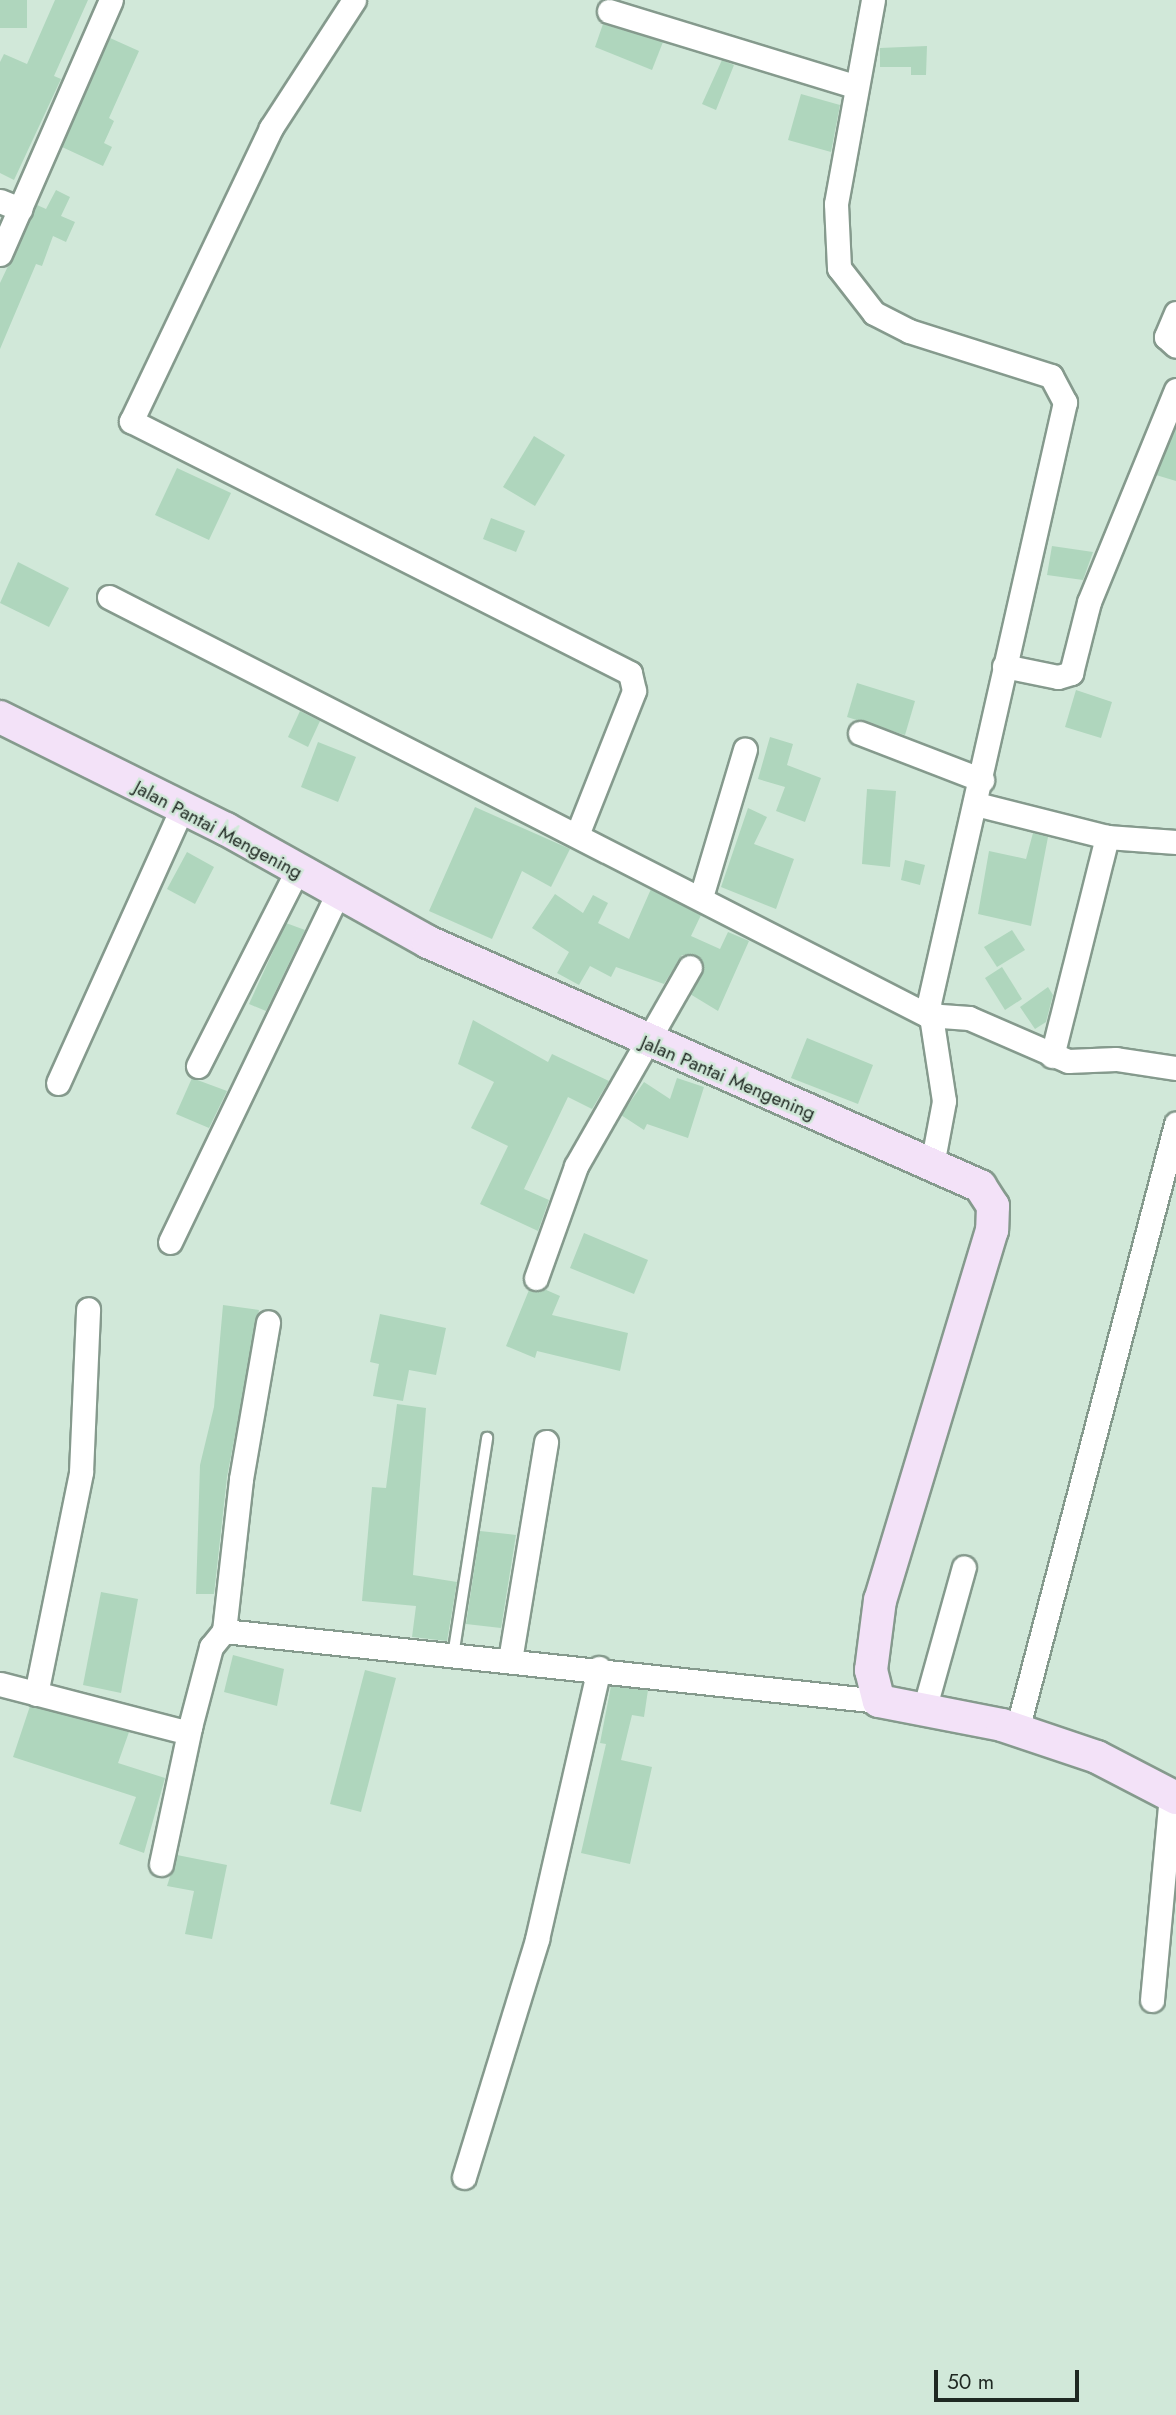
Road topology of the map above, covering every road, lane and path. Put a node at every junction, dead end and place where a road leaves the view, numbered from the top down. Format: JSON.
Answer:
{"nodes":[{"id":1,"x":111,"y":0,"type":"edge"},
{"id":2,"x":354,"y":0,"type":"edge"},
{"id":3,"x":873,"y":0,"type":"edge"},
{"id":4,"x":609,"y":11,"type":"dead end"},
{"id":5,"x":854,"y":86,"type":"junction"},
{"id":6,"x":10,"y":205,"type":"edge"},
{"id":7,"x":0,"y":254,"type":"edge"},
{"id":8,"x":1176,"y":313,"type":"edge"},
{"id":9,"x":1176,"y":345,"type":"edge"},
{"id":10,"x":1176,"y":390,"type":"edge"},
{"id":11,"x":109,"y":597,"type":"dead end"},
{"id":12,"x":1004,"y":666,"type":"junction"},
{"id":13,"x":0,"y":718,"type":"edge"},
{"id":14,"x":860,"y":733,"type":"dead end"},
{"id":15,"x":745,"y":749,"type":"dead end"},
{"id":16,"x":982,"y":780,"type":"junction"},
{"id":17,"x":976,"y":804,"type":"junction"},
{"id":18,"x":182,"y":807,"type":"junction"},
{"id":19,"x":577,"y":835,"type":"junction"},
{"id":20,"x":1107,"y":837,"type":"junction"},
{"id":21,"x":1176,"y":842,"type":"edge"},
{"id":22,"x":296,"y":873,"type":"junction"},
{"id":23,"x":338,"y":893,"type":"junction"},
{"id":24,"x":701,"y":897,"type":"junction"},
{"id":25,"x":690,"y":967,"type":"dead end"},
{"id":26,"x":928,"y":1009,"type":"junction"},
{"id":27,"x":643,"y":1042,"type":"junction"},
{"id":28,"x":1052,"y":1056,"type":"junction"},
{"id":29,"x":198,"y":1066,"type":"dead end"},
{"id":30,"x":1176,"y":1068,"type":"edge"},
{"id":31,"x":58,"y":1083,"type":"dead end"},
{"id":32,"x":1176,"y":1124,"type":"edge"},
{"id":33,"x":932,"y":1165,"type":"junction"},
{"id":34,"x":170,"y":1242,"type":"dead end"},
{"id":35,"x":537,"y":1278,"type":"dead end"},
{"id":36,"x":88,"y":1309,"type":"dead end"},
{"id":37,"x":268,"y":1322,"type":"dead end"},
{"id":38,"x":487,"y":1438,"type":"dead end"},
{"id":39,"x":546,"y":1442,"type":"dead end"},
{"id":40,"x":964,"y":1567,"type":"dead end"},
{"id":41,"x":224,"y":1631,"type":"junction"},
{"id":42,"x":453,"y":1658,"type":"junction"},
{"id":43,"x":510,"y":1660,"type":"junction"},
{"id":44,"x":599,"y":1668,"type":"junction"},
{"id":45,"x":0,"y":1684,"type":"edge"},
{"id":46,"x":36,"y":1694,"type":"junction"},
{"id":47,"x":879,"y":1701,"type":"junction"},
{"id":48,"x":924,"y":1710,"type":"junction"},
{"id":49,"x":190,"y":1727,"type":"junction"},
{"id":50,"x":1017,"y":1730,"type":"junction"},
{"id":51,"x":1174,"y":1797,"type":"edge"},
{"id":52,"x":162,"y":1864,"type":"dead end"},
{"id":53,"x":1152,"y":2000,"type":"dead end"},
{"id":54,"x":464,"y":2176,"type":"dead end"}],
"edges":[{"from":1,"to":6,"type":"street"},
{"from":2,"to":19,"type":"street"},
{"from":3,"to":5,"type":"street"},
{"from":4,"to":5,"type":"street"},
{"from":5,"to":12,"type":"street"},
{"from":6,"to":7,"type":"street"},
{"from":8,"to":9,"type":"street"},
{"from":10,"to":12,"type":"street"},
{"from":11,"to":19,"type":"street"},
{"from":12,"to":16,"type":"street"},
{"from":13,"to":18,"type":"street","name":"Jalan Pantai Mengening"},
{"from":14,"to":16,"type":"street"},
{"from":15,"to":24,"type":"street"},
{"from":16,"to":17,"type":"street"},
{"from":17,"to":20,"type":"street"},
{"from":17,"to":26,"type":"street"},
{"from":18,"to":22,"type":"street","name":"Jalan Pantai Mengening"},
{"from":18,"to":31,"type":"street"},
{"from":19,"to":24,"type":"street"},
{"from":20,"to":21,"type":"street"},
{"from":20,"to":28,"type":"street"},
{"from":22,"to":23,"type":"street","name":"Jalan Pantai Mengening"},
{"from":22,"to":29,"type":"street"},
{"from":23,"to":27,"type":"street","name":"Jalan Pantai Mengening"},
{"from":23,"to":34,"type":"street"},
{"from":24,"to":26,"type":"street"},
{"from":25,"to":27,"type":"street"},
{"from":26,"to":28,"type":"street"},
{"from":26,"to":33,"type":"street"},
{"from":27,"to":33,"type":"street","name":"Jalan Pantai Mengening"},
{"from":27,"to":35,"type":"street"},
{"from":28,"to":30,"type":"street"},
{"from":32,"to":50,"type":"street"},
{"from":33,"to":47,"type":"street","name":"Jalan Pantai Mengening"},
{"from":36,"to":46,"type":"street"},
{"from":37,"to":41,"type":"street"},
{"from":38,"to":42,"type":"lane"},
{"from":39,"to":43,"type":"street"},
{"from":40,"to":48,"type":"street"},
{"from":41,"to":42,"type":"street"},
{"from":41,"to":49,"type":"street"},
{"from":42,"to":43,"type":"street"},
{"from":43,"to":44,"type":"street"},
{"from":44,"to":47,"type":"street"},
{"from":44,"to":54,"type":"street"},
{"from":45,"to":46,"type":"street"},
{"from":46,"to":49,"type":"street"},
{"from":47,"to":48,"type":"street"},
{"from":48,"to":50,"type":"street"},
{"from":49,"to":52,"type":"street"},
{"from":50,"to":51,"type":"street"},
{"from":51,"to":53,"type":"street"}]}
